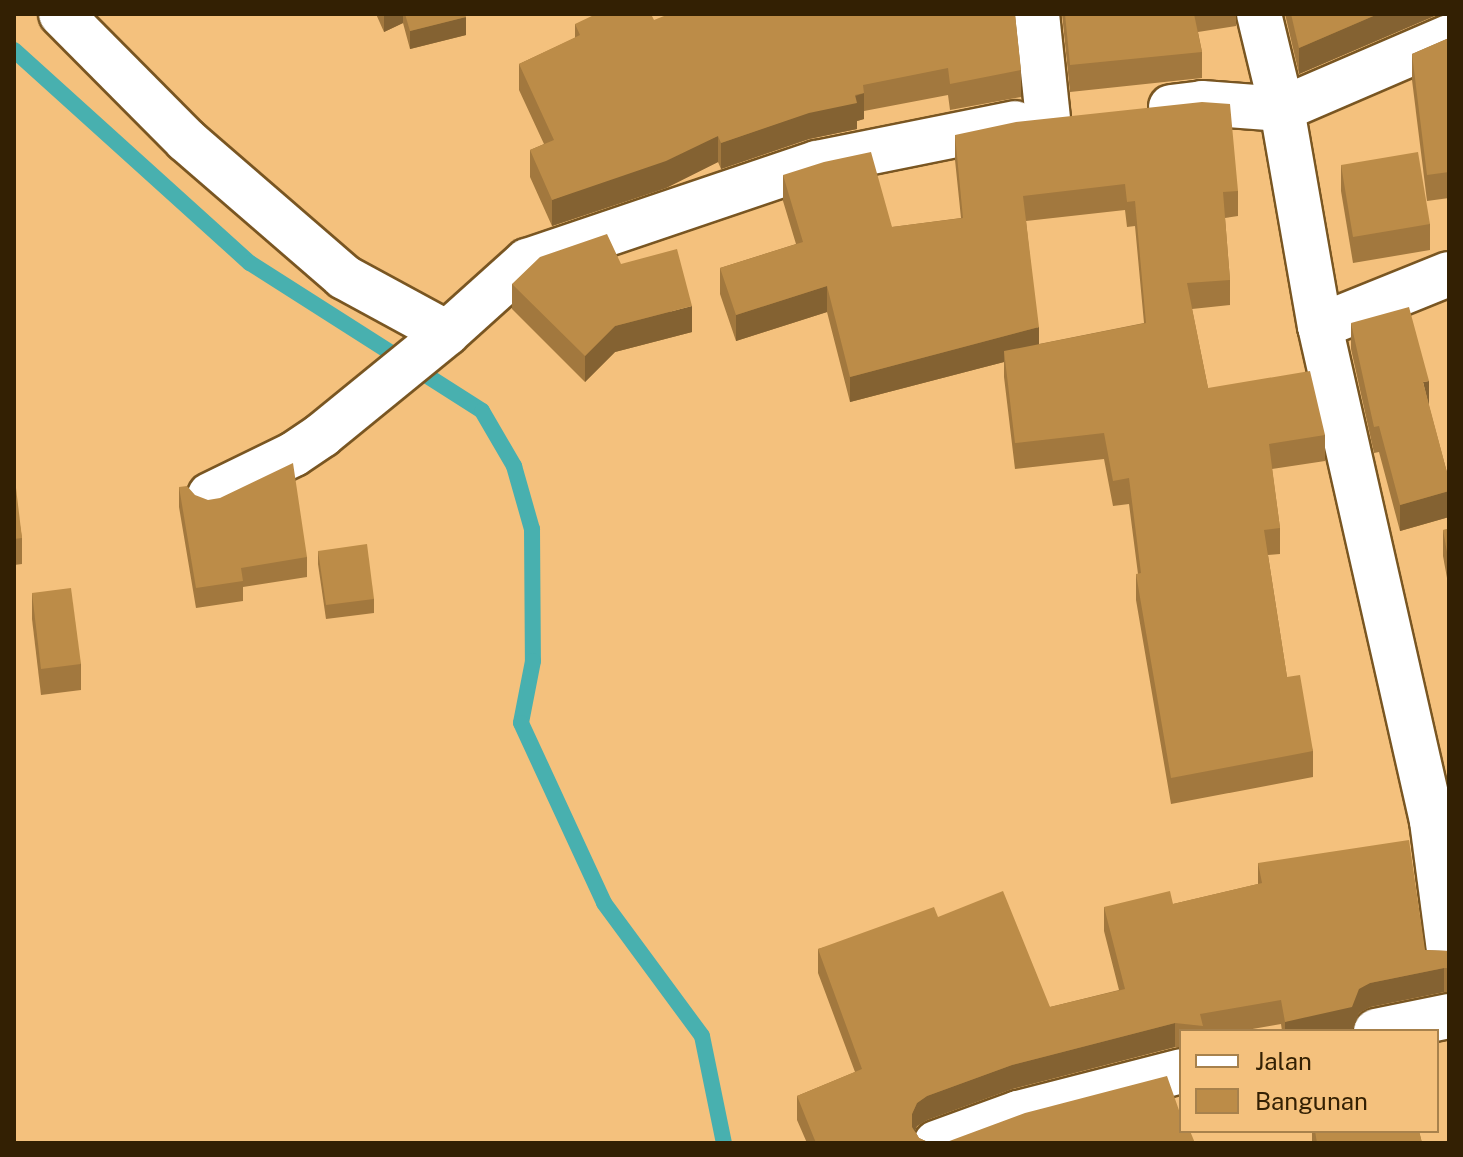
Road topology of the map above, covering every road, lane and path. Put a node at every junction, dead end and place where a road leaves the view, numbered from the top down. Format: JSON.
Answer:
{"nodes":[{"id":1,"x":61,"y":14,"type":"edge"},
{"id":2,"x":1037,"y":14,"type":"edge"},
{"id":3,"x":1259,"y":14,"type":"edge"},
{"id":4,"x":1449,"y":37,"type":"edge"},
{"id":5,"x":1282,"y":109,"type":"junction"},
{"id":6,"x":1048,"y":119,"type":"junction"},
{"id":7,"x":1449,"y":274,"type":"edge"},
{"id":8,"x":1320,"y":326,"type":"junction"},
{"id":9,"x":437,"y":341,"type":"junction"},
{"id":10,"x":210,"y":495,"type":"dead end"},
{"id":11,"x":1440,"y":818,"type":"edge"},
{"id":12,"x":1449,"y":950,"type":"edge"},
{"id":13,"x":1449,"y":1016,"type":"edge"},
{"id":14,"x":1386,"y":1029,"type":"edge"},
{"id":15,"x":1179,"y":1072,"type":"edge"},
{"id":16,"x":936,"y":1143,"type":"edge"}],
"edges":[{"from":1,"to":9,"type":"street"},
{"from":2,"to":6,"type":"street"},
{"from":3,"to":5,"type":"street"},
{"from":4,"to":5,"type":"street"},
{"from":5,"to":6,"type":"street"},
{"from":5,"to":8,"type":"street"},
{"from":6,"to":9,"type":"street"},
{"from":7,"to":8,"type":"street"},
{"from":8,"to":11,"type":"street"},
{"from":9,"to":10,"type":"street"},
{"from":11,"to":12,"type":"street"},
{"from":13,"to":14,"type":"street"},
{"from":15,"to":16,"type":"street"}]}
